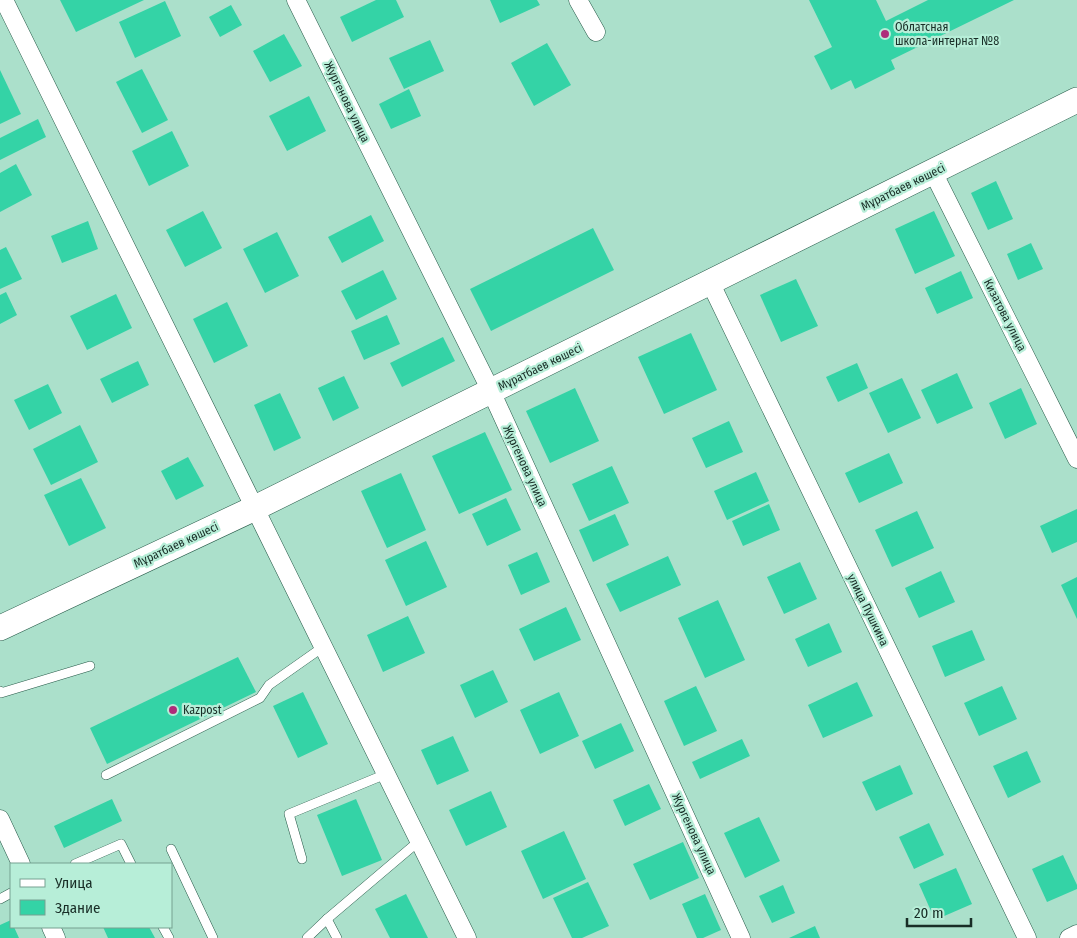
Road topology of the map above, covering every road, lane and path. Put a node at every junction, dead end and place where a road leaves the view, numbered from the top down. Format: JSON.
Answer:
{"nodes":[{"id":1,"x":4,"y":0,"type":"edge"},
{"id":2,"x":296,"y":0,"type":"edge"},
{"id":3,"x":578,"y":0,"type":"edge"},
{"id":4,"x":596,"y":32,"type":"dead end"},
{"id":5,"x":1077,"y":100,"type":"edge"},
{"id":6,"x":933,"y":172,"type":"junction"},
{"id":7,"x":710,"y":282,"type":"junction"},
{"id":8,"x":491,"y":391,"type":"junction"},
{"id":9,"x":1077,"y":459,"type":"edge"},
{"id":10,"x":255,"y":508,"type":"junction"},
{"id":11,"x":0,"y":628,"type":"edge"},
{"id":12,"x":323,"y":647,"type":"junction"},
{"id":13,"x":90,"y":666,"type":"dead end"},
{"id":14,"x":0,"y":691,"type":"edge"},
{"id":15,"x":386,"y":774,"type":"junction"},
{"id":16,"x":106,"y":775,"type":"dead end"},
{"id":17,"x":0,"y":819,"type":"edge"},
{"id":18,"x":419,"y":841,"type":"junction"},
{"id":19,"x":171,"y":849,"type":"dead end"},
{"id":20,"x":302,"y":859,"type":"dead end"},
{"id":21,"x":22,"y":863,"type":"edge"},
{"id":22,"x":77,"y":863,"type":"edge"},
{"id":23,"x":131,"y":863,"type":"edge"},
{"id":24,"x":327,"y":919,"type":"junction"},
{"id":25,"x":1077,"y":934,"type":"edge"},
{"id":26,"x":214,"y":938,"type":"edge"},
{"id":27,"x":307,"y":938,"type":"edge"},
{"id":28,"x":336,"y":938,"type":"edge"},
{"id":29,"x":467,"y":938,"type":"edge"},
{"id":30,"x":741,"y":938,"type":"edge"},
{"id":31,"x":1027,"y":938,"type":"edge"},
{"id":32,"x":1069,"y":938,"type":"edge"}],
"edges":[{"from":1,"to":10,"type":"street"},
{"from":2,"to":8,"type":"street","name":"Жургенова улица"},
{"from":3,"to":4,"type":"street"},
{"from":5,"to":6,"type":"street","name":"Мұратбаев көшесі"},
{"from":6,"to":7,"type":"street","name":"Мұратбаев көшесі"},
{"from":6,"to":9,"type":"street","name":"Кизатова улица"},
{"from":7,"to":8,"type":"street","name":"Мұратбаев көшесі"},
{"from":7,"to":31,"type":"street","name":"улица Пушкина"},
{"from":8,"to":10,"type":"street","name":"Мұратбаев көшесі"},
{"from":8,"to":30,"type":"street","name":"Жургенова улица"},
{"from":10,"to":11,"type":"street","name":"Мұратбаев көшесі"},
{"from":10,"to":12,"type":"street"},
{"from":12,"to":15,"type":"street"},
{"from":12,"to":16,"type":"lane"},
{"from":13,"to":14,"type":"lane"},
{"from":15,"to":18,"type":"street"},
{"from":15,"to":20,"type":"lane"},
{"from":17,"to":21,"type":"street"},
{"from":18,"to":24,"type":"lane"},
{"from":18,"to":29,"type":"street"},
{"from":19,"to":26,"type":"lane"},
{"from":22,"to":23,"type":"lane"},
{"from":24,"to":27,"type":"lane"},
{"from":24,"to":28,"type":"lane"},
{"from":25,"to":32,"type":"street"}]}
